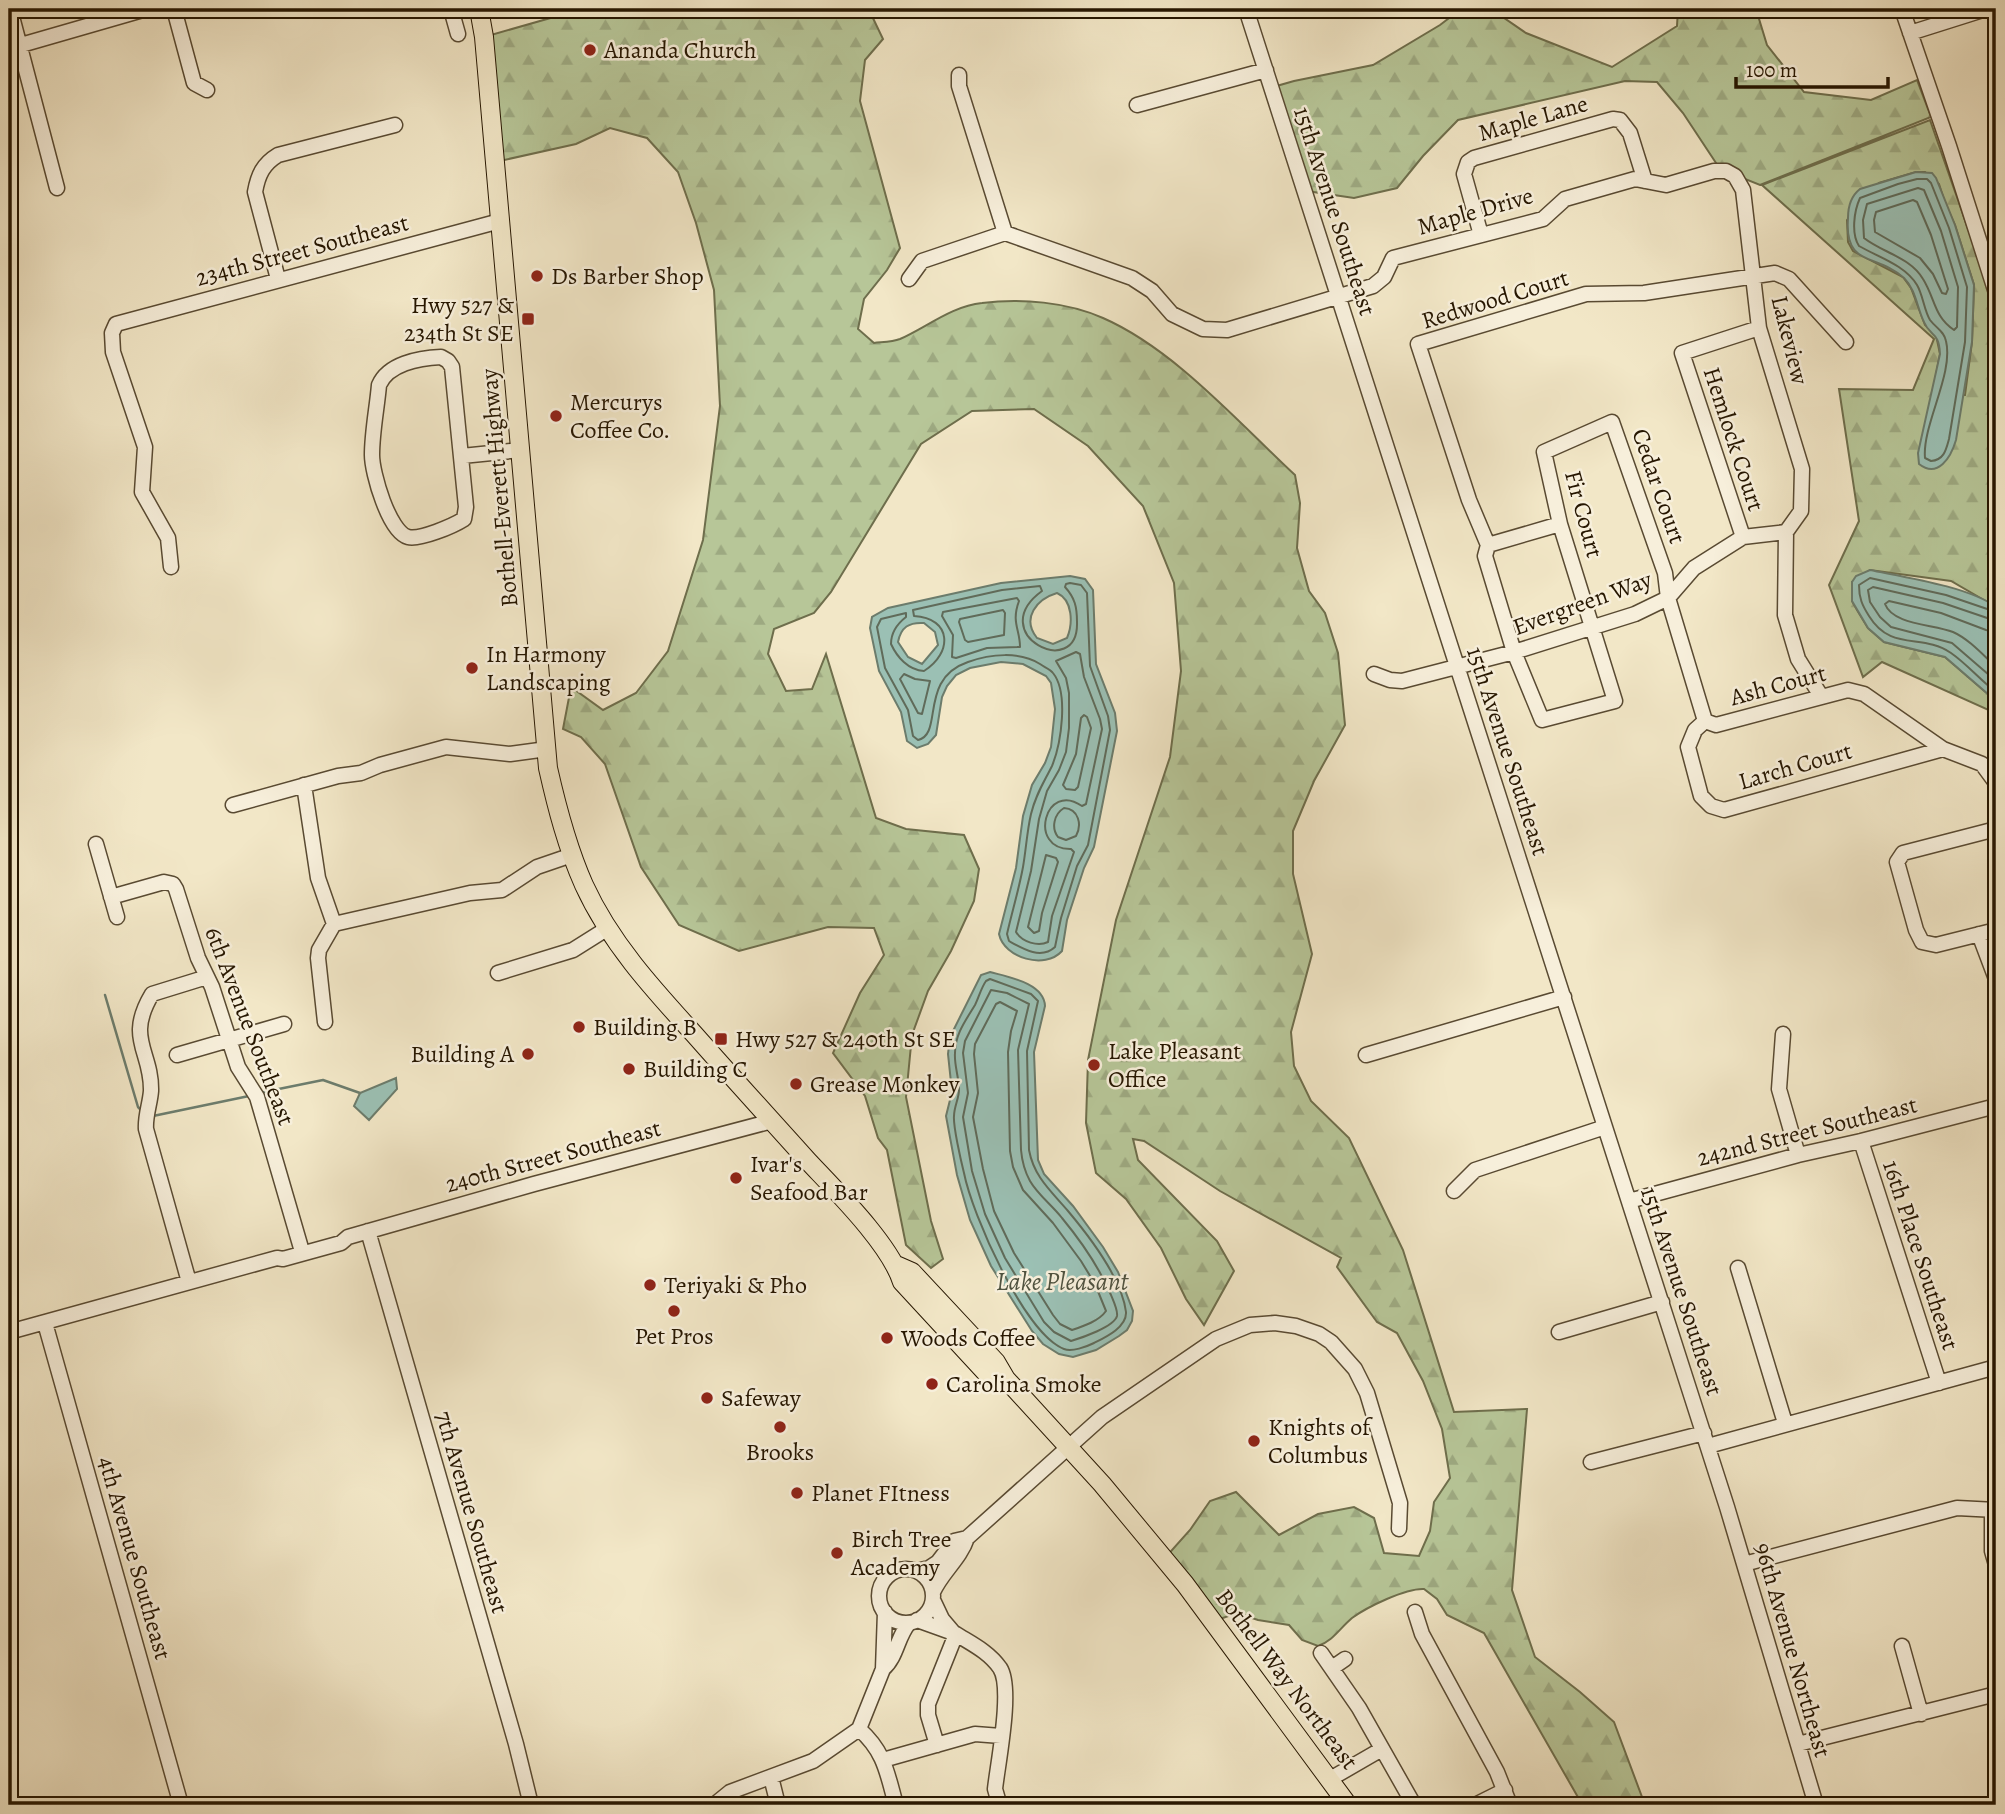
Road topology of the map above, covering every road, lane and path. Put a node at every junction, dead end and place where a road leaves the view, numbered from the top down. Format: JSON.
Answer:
{"nodes":[{"id":1,"x":10,"y":9,"type":"edge"},
{"id":2,"x":146,"y":9,"type":"edge"},
{"id":3,"x":174,"y":9,"type":"edge"},
{"id":4,"x":451,"y":9,"type":"edge"},
{"id":5,"x":479,"y":9,"type":"edge"},
{"id":6,"x":1246,"y":9,"type":"edge"},
{"id":7,"x":1902,"y":9,"type":"edge"},
{"id":8,"x":1986,"y":9,"type":"edge"},
{"id":9,"x":1993,"y":9,"type":"edge"},
{"id":10,"x":1996,"y":19,"type":"edge"},
{"id":11,"x":1910,"y":33,"type":"junction"},
{"id":12,"x":458,"y":34,"type":"dead end"},
{"id":13,"x":21,"y":45,"type":"junction"},
{"id":14,"x":1266,"y":69,"type":"junction"},
{"id":15,"x":959,"y":75,"type":"dead end"},
{"id":16,"x":207,"y":90,"type":"dead end"},
{"id":17,"x":1138,"y":106,"type":"dead end"},
{"id":18,"x":395,"y":125,"type":"dead end"},
{"id":19,"x":1714,"y":172,"type":"joint"},
{"id":20,"x":1645,"y":181,"type":"junction"},
{"id":21,"x":57,"y":188,"type":"dead end"},
{"id":22,"x":500,"y":221,"type":"junction"},
{"id":23,"x":1005,"y":233,"type":"junction"},
{"id":24,"x":1481,"y":235,"type":"junction"},
{"id":25,"x":1752,"y":276,"type":"junction"},
{"id":26,"x":278,"y":279,"type":"junction"},
{"id":27,"x":909,"y":279,"type":"dead end"},
{"id":28,"x":1996,"y":293,"type":"edge"},
{"id":29,"x":1339,"y":298,"type":"junction"},
{"id":30,"x":1759,"y":328,"type":"junction"},
{"id":31,"x":1846,"y":342,"type":"dead end"},
{"id":32,"x":521,"y":450,"type":"junction"},
{"id":33,"x":1544,"y":452,"type":"joint"},
{"id":34,"x":462,"y":456,"type":"junction"},
{"id":35,"x":1560,"y":524,"type":"junction"},
{"id":36,"x":1786,"y":532,"type":"junction"},
{"id":37,"x":1743,"y":537,"type":"junction"},
{"id":38,"x":1488,"y":545,"type":"junction"},
{"id":39,"x":171,"y":567,"type":"dead end"},
{"id":40,"x":1668,"y":598,"type":"junction"},
{"id":41,"x":1592,"y":628,"type":"junction"},
{"id":42,"x":1514,"y":652,"type":"junction"},
{"id":43,"x":1457,"y":665,"type":"junction"},
{"id":44,"x":1374,"y":674,"type":"dead end"},
{"id":45,"x":1821,"y":696,"type":"junction"},
{"id":46,"x":1706,"y":721,"type":"junction"},
{"id":47,"x":1944,"y":748,"type":"junction"},
{"id":48,"x":547,"y":749,"type":"junction"},
{"id":49,"x":1996,"y":783,"type":"edge"},
{"id":50,"x":304,"y":785,"type":"junction"},
{"id":51,"x":233,"y":805,"type":"dead end"},
{"id":52,"x":1996,"y":829,"type":"edge"},
{"id":53,"x":96,"y":844,"type":"dead end"},
{"id":54,"x":572,"y":855,"type":"junction"},
{"id":55,"x":111,"y":897,"type":"junction"},
{"id":56,"x":117,"y":918,"type":"dead end"},
{"id":57,"x":334,"y":924,"type":"junction"},
{"id":58,"x":608,"y":928,"type":"junction"},
{"id":59,"x":1996,"y":930,"type":"edge"},
{"id":60,"x":1979,"y":934,"type":"junction"},
{"id":61,"x":498,"y":973,"type":"dead end"},
{"id":62,"x":207,"y":977,"type":"junction"},
{"id":63,"x":1996,"y":978,"type":"edge"},
{"id":64,"x":1564,"y":997,"type":"junction"},
{"id":65,"x":325,"y":1022,"type":"dead end"},
{"id":66,"x":284,"y":1024,"type":"dead end"},
{"id":67,"x":1783,"y":1034,"type":"dead end"},
{"id":68,"x":229,"y":1040,"type":"junction"},
{"id":69,"x":177,"y":1055,"type":"dead end"},
{"id":70,"x":1366,"y":1055,"type":"dead end"},
{"id":71,"x":1996,"y":1106,"type":"edge"},
{"id":72,"x":772,"y":1121,"type":"junction"},
{"id":73,"x":1605,"y":1127,"type":"junction"},
{"id":74,"x":1861,"y":1141,"type":"junction"},
{"id":75,"x":1798,"y":1155,"type":"junction"},
{"id":76,"x":1454,"y":1191,"type":"dead end"},
{"id":77,"x":1629,"y":1201,"type":"junction"},
{"id":78,"x":368,"y":1231,"type":"junction"},
{"id":79,"x":347,"y":1238,"type":"junction"},
{"id":80,"x":301,"y":1248,"type":"junction"},
{"id":81,"x":277,"y":1258,"type":"junction"},
{"id":82,"x":1738,"y":1268,"type":"dead end"},
{"id":83,"x":188,"y":1282,"type":"junction"},
{"id":84,"x":1662,"y":1302,"type":"junction"},
{"id":85,"x":45,"y":1323,"type":"junction"},
{"id":86,"x":9,"y":1332,"type":"edge"},
{"id":87,"x":1559,"y":1332,"type":"dead end"},
{"id":88,"x":1996,"y":1367,"type":"edge"},
{"id":89,"x":1939,"y":1383,"type":"junction"},
{"id":90,"x":1786,"y":1423,"type":"junction"},
{"id":91,"x":1706,"y":1439,"type":"junction"},
{"id":92,"x":1068,"y":1446,"type":"junction"},
{"id":93,"x":1591,"y":1462,"type":"dead end"},
{"id":94,"x":1727,"y":1507,"type":"joint"},
{"id":95,"x":1994,"y":1510,"type":"edge"},
{"id":96,"x":1399,"y":1529,"type":"dead end"},
{"id":97,"x":967,"y":1538,"type":"junction"},
{"id":98,"x":1744,"y":1564,"type":"junction"},
{"id":99,"x":1996,"y":1565,"type":"edge"},
{"id":100,"x":917,"y":1571,"type":"junction"},
{"id":101,"x":1185,"y":1584,"type":"joint"},
{"id":102,"x":933,"y":1596,"type":"junction"},
{"id":103,"x":885,"y":1612,"type":"junction"},
{"id":104,"x":1415,"y":1612,"type":"dead end"},
{"id":105,"x":913,"y":1622,"type":"junction"},
{"id":106,"x":955,"y":1633,"type":"junction"},
{"id":107,"x":1902,"y":1646,"type":"dead end"},
{"id":108,"x":1321,"y":1653,"type":"dead end"},
{"id":109,"x":1345,"y":1659,"type":"dead end"},
{"id":110,"x":883,"y":1668,"type":"junction"},
{"id":111,"x":1332,"y":1668,"type":"junction"},
{"id":112,"x":1996,"y":1694,"type":"edge"},
{"id":113,"x":1921,"y":1714,"type":"junction"},
{"id":114,"x":859,"y":1729,"type":"junction"},
{"id":115,"x":1001,"y":1736,"type":"junction"},
{"id":116,"x":1798,"y":1744,"type":"junction"},
{"id":117,"x":937,"y":1745,"type":"junction"},
{"id":118,"x":1382,"y":1749,"type":"junction"},
{"id":119,"x":883,"y":1760,"type":"junction"},
{"id":120,"x":771,"y":1777,"type":"junction"},
{"id":121,"x":1330,"y":1779,"type":"junction"},
{"id":122,"x":1505,"y":1790,"type":"junction"},
{"id":123,"x":181,"y":1805,"type":"edge"},
{"id":124,"x":531,"y":1805,"type":"edge"},
{"id":125,"x":714,"y":1805,"type":"edge"},
{"id":126,"x":778,"y":1805,"type":"edge"},
{"id":127,"x":897,"y":1805,"type":"edge"},
{"id":128,"x":997,"y":1805,"type":"edge"},
{"id":129,"x":1348,"y":1805,"type":"edge"},
{"id":130,"x":1414,"y":1805,"type":"edge"},
{"id":131,"x":1475,"y":1805,"type":"edge"},
{"id":132,"x":1510,"y":1805,"type":"edge"},
{"id":133,"x":1816,"y":1805,"type":"edge"}],
"edges":[{"from":1,"to":13,"type":"street"},
{"from":2,"to":13,"type":"street"},
{"from":3,"to":16,"type":"street"},
{"from":4,"to":12,"type":"street"},
{"from":5,"to":22,"type":"main road","name":"Bothell-Everett Highway"},
{"from":6,"to":14,"type":"street","name":"15th Avenue Southeast"},
{"from":7,"to":11,"type":"street"},
{"from":8,"to":11,"type":"street"},
{"from":9,"to":10,"type":"street"},
{"from":11,"to":28,"type":"street"},
{"from":13,"to":21,"type":"street"},
{"from":14,"to":17,"type":"street"},
{"from":14,"to":29,"type":"street","name":"15th Avenue Southeast"},
{"from":15,"to":23,"type":"street"},
{"from":18,"to":26,"type":"street"},
{"from":19,"to":20,"type":"street","name":"Maple Drive"},
{"from":19,"to":25,"type":"street","name":"Lakeview"},
{"from":20,"to":24,"type":"street","name":"Maple Drive"},
{"from":20,"to":24,"type":"street","name":"Maple Lane"},
{"from":22,"to":26,"type":"street","name":"234th Street Southeast"},
{"from":22,"to":32,"type":"main road","name":"Bothell-Everett Highway"},
{"from":23,"to":27,"type":"street"},
{"from":23,"to":29,"type":"street","name":"Maple Drive"},
{"from":24,"to":29,"type":"street","name":"Maple Drive"},
{"from":25,"to":30,"type":"street","name":"Lakeview"},
{"from":25,"to":31,"type":"street"},
{"from":25,"to":38,"type":"street","name":"Redwood Court"},
{"from":26,"to":39,"type":"street","name":"234th Street Southeast"},
{"from":29,"to":43,"type":"street","name":"15th Avenue Southeast"},
{"from":30,"to":36,"type":"street","name":"Lakeview"},
{"from":30,"to":37,"type":"street","name":"Hemlock Court"},
{"from":32,"to":34,"type":"street"},
{"from":32,"to":48,"type":"main road","name":"Bothell-Everett Highway"},
{"from":33,"to":35,"type":"street","name":"Fir Court"},
{"from":33,"to":40,"type":"street","name":"Cedar Court"},
{"from":34,"to":34,"type":"street"},
{"from":35,"to":38,"type":"street"},
{"from":35,"to":41,"type":"street","name":"Fir Court"},
{"from":36,"to":37,"type":"street","name":"Evergreen Way"},
{"from":36,"to":45,"type":"street"},
{"from":37,"to":40,"type":"street","name":"Evergreen Way"},
{"from":38,"to":42,"type":"street"},
{"from":40,"to":41,"type":"street","name":"Evergreen Way"},
{"from":40,"to":46,"type":"street","name":"Ash Court"},
{"from":41,"to":42,"type":"street","name":"Evergreen Way"},
{"from":41,"to":42,"type":"street","name":"Fir Court"},
{"from":42,"to":43,"type":"street","name":"Evergreen Way"},
{"from":43,"to":44,"type":"street","name":"Evergreen Way"},
{"from":43,"to":64,"type":"street","name":"15th Avenue Southeast"},
{"from":45,"to":46,"type":"street","name":"Ash Court"},
{"from":45,"to":47,"type":"street","name":"Ash Court"},
{"from":46,"to":47,"type":"street","name":"Larch Court"},
{"from":47,"to":49,"type":"street"},
{"from":48,"to":50,"type":"street"},
{"from":48,"to":54,"type":"main road","name":"Bothell-Everett Highway"},
{"from":50,"to":51,"type":"street"},
{"from":50,"to":57,"type":"street"},
{"from":52,"to":60,"type":"street"},
{"from":53,"to":55,"type":"street"},
{"from":54,"to":57,"type":"street"},
{"from":54,"to":58,"type":"main road","name":"Bothell-Everett Highway"},
{"from":55,"to":56,"type":"street"},
{"from":55,"to":62,"type":"street","name":"6th Avenue Southeast"},
{"from":57,"to":65,"type":"street"},
{"from":58,"to":61,"type":"street"},
{"from":58,"to":72,"type":"main road","name":"Bothell-Everett Highway"},
{"from":59,"to":60,"type":"street"},
{"from":60,"to":63,"type":"street"},
{"from":62,"to":68,"type":"street","name":"6th Avenue Southeast"},
{"from":62,"to":83,"type":"street"},
{"from":64,"to":70,"type":"street"},
{"from":64,"to":73,"type":"street","name":"15th Avenue Southeast"},
{"from":66,"to":68,"type":"street"},
{"from":67,"to":75,"type":"street"},
{"from":68,"to":69,"type":"street"},
{"from":68,"to":80,"type":"street","name":"6th Avenue Southeast"},
{"from":71,"to":74,"type":"street","name":"242nd Street Southeast"},
{"from":72,"to":78,"type":"street","name":"240th Street Southeast"},
{"from":72,"to":92,"type":"main road","name":"Bothell-Everett Highway"},
{"from":73,"to":76,"type":"street"},
{"from":73,"to":77,"type":"street","name":"15th Avenue Southeast"},
{"from":74,"to":75,"type":"street","name":"242nd Street Southeast"},
{"from":74,"to":89,"type":"street","name":"16th Place Southeast"},
{"from":75,"to":77,"type":"street","name":"242nd Street Southeast"},
{"from":77,"to":84,"type":"street","name":"15th Avenue Southeast"},
{"from":78,"to":79,"type":"street","name":"240th Street Southeast"},
{"from":78,"to":124,"type":"street","name":"7th Avenue Southeast"},
{"from":79,"to":80,"type":"street","name":"240th Street Southeast"},
{"from":79,"to":81,"type":"street","name":"240th Street Southeast"},
{"from":80,"to":81,"type":"street","name":"240th Street Southeast"},
{"from":81,"to":83,"type":"street","name":"240th Street Southeast"},
{"from":82,"to":90,"type":"street"},
{"from":83,"to":85,"type":"street","name":"240th Street Southeast"},
{"from":84,"to":87,"type":"street"},
{"from":84,"to":91,"type":"street","name":"15th Avenue Southeast"},
{"from":85,"to":86,"type":"street","name":"240th Street Southeast"},
{"from":85,"to":123,"type":"street","name":"4th Avenue Southeast"},
{"from":88,"to":89,"type":"street"},
{"from":89,"to":90,"type":"street"},
{"from":90,"to":91,"type":"street"},
{"from":91,"to":93,"type":"street"},
{"from":91,"to":94,"type":"street","name":"15th Avenue Southeast"},
{"from":92,"to":96,"type":"street"},
{"from":92,"to":97,"type":"street"},
{"from":92,"to":101,"type":"main road","name":"Bothell-Everett Highway"},
{"from":94,"to":98,"type":"street","name":"96th Avenue Northeast"},
{"from":95,"to":98,"type":"street"},
{"from":95,"to":99,"type":"street"},
{"from":97,"to":100,"type":"street"},
{"from":97,"to":102,"type":"street"},
{"from":98,"to":116,"type":"street","name":"96th Avenue Northeast"},
{"from":100,"to":102,"type":"street"},
{"from":100,"to":103,"type":"street"},
{"from":101,"to":121,"type":"main road","name":"Bothell Way Northeast"},
{"from":102,"to":105,"type":"street"},
{"from":102,"to":106,"type":"street"},
{"from":103,"to":105,"type":"street"},
{"from":103,"to":110,"type":"street"},
{"from":104,"to":122,"type":"street"},
{"from":105,"to":106,"type":"street"},
{"from":105,"to":110,"type":"street"},
{"from":106,"to":115,"type":"street"},
{"from":106,"to":117,"type":"street"},
{"from":107,"to":113,"type":"street"},
{"from":108,"to":111,"type":"street"},
{"from":109,"to":111,"type":"street"},
{"from":110,"to":114,"type":"street"},
{"from":111,"to":118,"type":"street"},
{"from":112,"to":113,"type":"street"},
{"from":113,"to":116,"type":"street"},
{"from":114,"to":119,"type":"street"},
{"from":114,"to":120,"type":"street"},
{"from":115,"to":117,"type":"street"},
{"from":115,"to":128,"type":"street"},
{"from":116,"to":133,"type":"street","name":"96th Avenue Northeast"},
{"from":117,"to":119,"type":"street"},
{"from":118,"to":121,"type":"street"},
{"from":118,"to":130,"type":"street"},
{"from":119,"to":127,"type":"street"},
{"from":120,"to":125,"type":"street"},
{"from":120,"to":126,"type":"street"},
{"from":121,"to":129,"type":"main road","name":"Bothell Way Northeast"},
{"from":122,"to":131,"type":"street"},
{"from":122,"to":132,"type":"street"}]}
